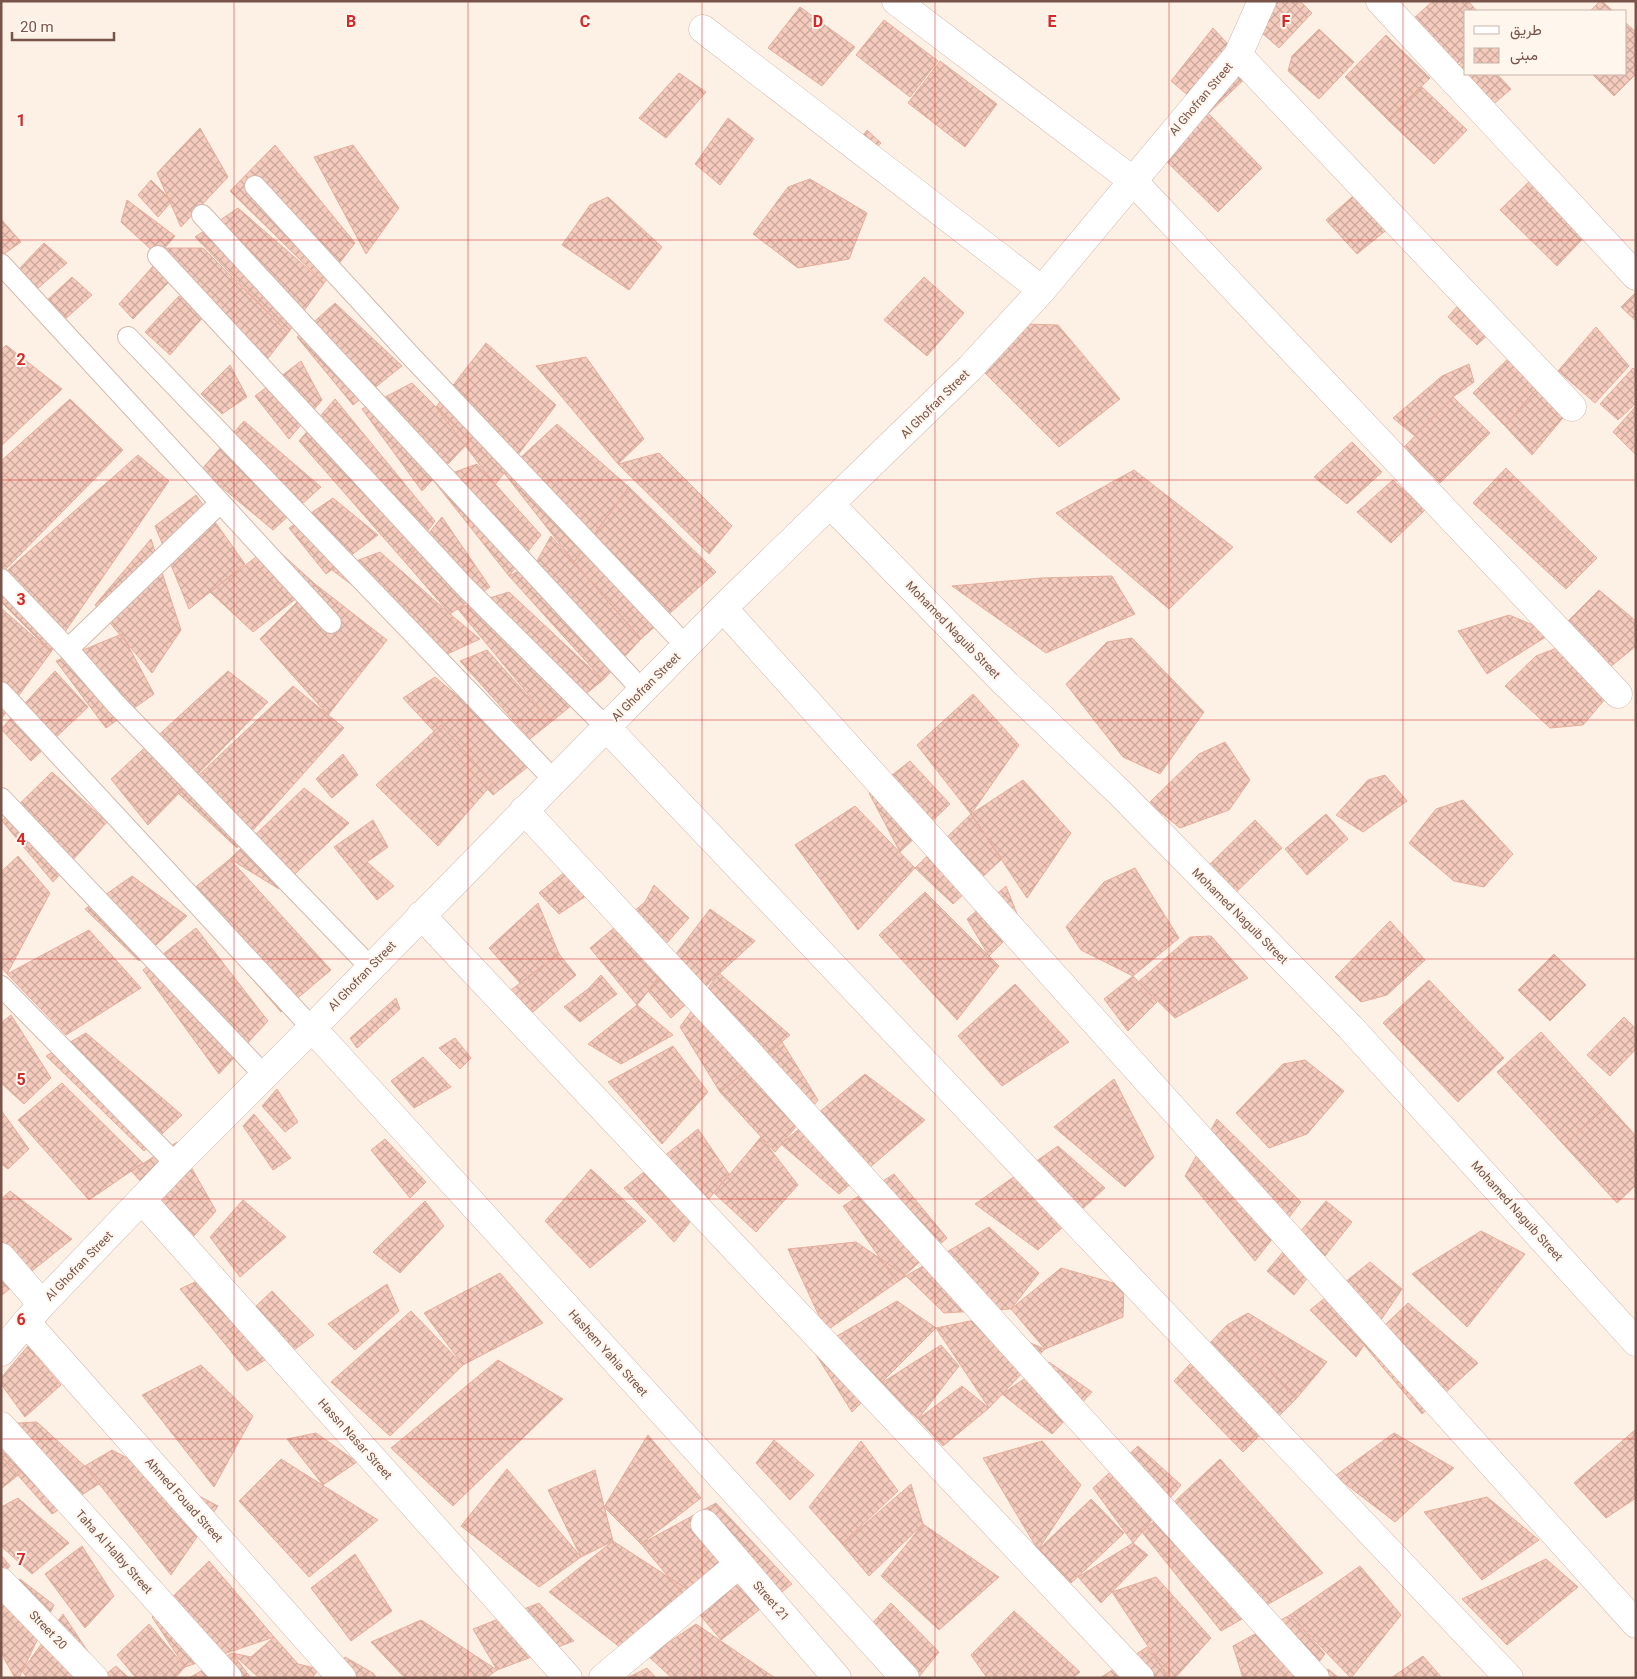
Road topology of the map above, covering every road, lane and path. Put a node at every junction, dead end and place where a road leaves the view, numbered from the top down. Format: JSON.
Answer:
{"nodes":[{"id":1,"x":896,"y":1,"type":"edge"},
{"id":2,"x":1262,"y":1,"type":"edge"},
{"id":3,"x":1380,"y":1,"type":"edge"},
{"id":4,"x":703,"y":29,"type":"dead end"},
{"id":5,"x":1238,"y":55,"type":"junction"},
{"id":6,"x":1132,"y":180,"type":"junction"},
{"id":7,"x":255,"y":186,"type":"dead end"},
{"id":8,"x":202,"y":215,"type":"dead end"},
{"id":9,"x":158,"y":256,"type":"dead end"},
{"id":10,"x":1,"y":264,"type":"edge"},
{"id":11,"x":1636,"y":276,"type":"edge"},
{"id":12,"x":1042,"y":290,"type":"junction"},
{"id":13,"x":128,"y":337,"type":"dead end"},
{"id":14,"x":1572,"y":408,"type":"dead end"},
{"id":15,"x":220,"y":503,"type":"junction"},
{"id":16,"x":830,"y":504,"type":"junction"},
{"id":17,"x":1,"y":579,"type":"edge"},
{"id":18,"x":723,"y":608,"type":"junction"},
{"id":19,"x":331,"y":623,"type":"dead end"},
{"id":20,"x":686,"y":646,"type":"junction"},
{"id":21,"x":68,"y":649,"type":"junction"},
{"id":22,"x":642,"y":690,"type":"junction"},
{"id":23,"x":1,"y":692,"type":"edge"},
{"id":24,"x":1618,"y":694,"type":"dead end"},
{"id":25,"x":606,"y":727,"type":"junction"},
{"id":26,"x":554,"y":780,"type":"junction"},
{"id":27,"x":1,"y":798,"type":"edge"},
{"id":28,"x":524,"y":810,"type":"junction"},
{"id":29,"x":421,"y":916,"type":"junction"},
{"id":30,"x":370,"y":968,"type":"junction"},
{"id":31,"x":1,"y":986,"type":"edge"},
{"id":32,"x":312,"y":1028,"type":"junction"},
{"id":33,"x":264,"y":1075,"type":"junction"},
{"id":34,"x":176,"y":1164,"type":"junction"},
{"id":35,"x":142,"y":1200,"type":"junction"},
{"id":36,"x":1,"y":1257,"type":"edge"},
{"id":37,"x":34,"y":1313,"type":"junction"},
{"id":38,"x":1636,"y":1342,"type":"edge"},
{"id":39,"x":1,"y":1352,"type":"edge"},
{"id":40,"x":1,"y":1426,"type":"edge"},
{"id":41,"x":705,"y":1524,"type":"dead end"},
{"id":42,"x":739,"y":1564,"type":"junction"},
{"id":43,"x":1,"y":1582,"type":"edge"},
{"id":44,"x":1636,"y":1624,"type":"edge"},
{"id":45,"x":94,"y":1678,"type":"edge"},
{"id":46,"x":228,"y":1678,"type":"edge"},
{"id":47,"x":342,"y":1678,"type":"edge"},
{"id":48,"x":568,"y":1678,"type":"edge"},
{"id":49,"x":603,"y":1678,"type":"edge"},
{"id":50,"x":837,"y":1678,"type":"edge"},
{"id":51,"x":905,"y":1678,"type":"edge"},
{"id":52,"x":1140,"y":1678,"type":"edge"},
{"id":53,"x":1316,"y":1678,"type":"edge"},
{"id":54,"x":1509,"y":1678,"type":"edge"}],
"edges":[{"from":1,"to":6,"type":"street"},
{"from":2,"to":5,"type":"street","name":"Al Ghofran Street"},
{"from":3,"to":11,"type":"street"},
{"from":4,"to":12,"type":"street"},
{"from":5,"to":6,"type":"street","name":"Al Ghofran Street"},
{"from":5,"to":14,"type":"street"},
{"from":6,"to":12,"type":"street","name":"Al Ghofran Street"},
{"from":6,"to":24,"type":"street"},
{"from":7,"to":20,"type":"lane"},
{"from":8,"to":22,"type":"lane"},
{"from":9,"to":25,"type":"lane"},
{"from":10,"to":15,"type":"lane"},
{"from":12,"to":16,"type":"street","name":"Al Ghofran Street"},
{"from":13,"to":26,"type":"lane"},
{"from":15,"to":19,"type":"lane"},
{"from":15,"to":21,"type":"lane"},
{"from":16,"to":18,"type":"street","name":"Al Ghofran Street"},
{"from":16,"to":38,"type":"street","name":"Mohamed Naguib Street"},
{"from":17,"to":21,"type":"lane"},
{"from":18,"to":20,"type":"street","name":"Al Ghofran Street"},
{"from":18,"to":44,"type":"street"},
{"from":20,"to":22,"type":"street","name":"Al Ghofran Street"},
{"from":21,"to":30,"type":"lane"},
{"from":22,"to":25,"type":"street","name":"Al Ghofran Street"},
{"from":23,"to":32,"type":"lane"},
{"from":25,"to":26,"type":"street","name":"Al Ghofran Street"},
{"from":25,"to":54,"type":"street"},
{"from":26,"to":28,"type":"street","name":"Al Ghofran Street"},
{"from":27,"to":33,"type":"lane"},
{"from":28,"to":29,"type":"street","name":"Al Ghofran Street"},
{"from":28,"to":53,"type":"street"},
{"from":29,"to":30,"type":"street","name":"Al Ghofran Street"},
{"from":29,"to":52,"type":"street"},
{"from":30,"to":32,"type":"street","name":"Al Ghofran Street"},
{"from":31,"to":34,"type":"lane"},
{"from":32,"to":33,"type":"street","name":"Al Ghofran Street"},
{"from":32,"to":51,"type":"street","name":"Hashem Yahia Street"},
{"from":33,"to":34,"type":"street","name":"Al Ghofran Street"},
{"from":34,"to":35,"type":"street","name":"Al Ghofran Street"},
{"from":35,"to":37,"type":"street","name":"Al Ghofran Street"},
{"from":35,"to":48,"type":"street","name":"Hassn Nasar Street"},
{"from":36,"to":37,"type":"street","name":"Ahmed Fouad Street"},
{"from":37,"to":39,"type":"street","name":"Al Ghofran Street"},
{"from":37,"to":47,"type":"street","name":"Ahmed Fouad Street"},
{"from":40,"to":46,"type":"street","name":"Taha Al Halby Street"},
{"from":41,"to":42,"type":"street","name":"Street 21"},
{"from":42,"to":49,"type":"street"},
{"from":42,"to":50,"type":"street","name":"Street 21"},
{"from":43,"to":45,"type":"street","name":"Street 20"}]}
